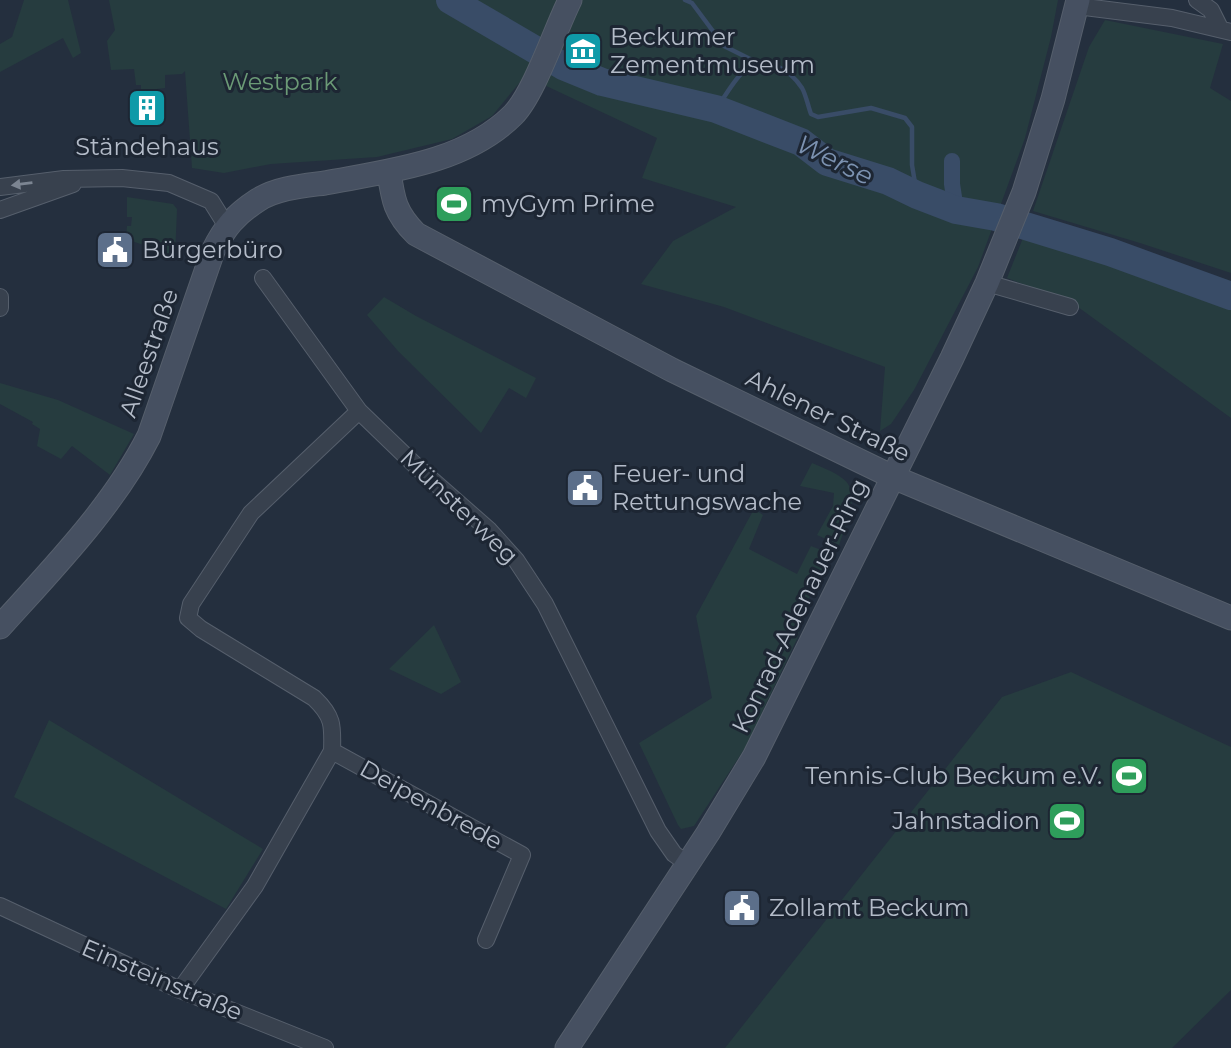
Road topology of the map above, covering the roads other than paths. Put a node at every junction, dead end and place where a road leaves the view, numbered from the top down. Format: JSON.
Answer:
{"nodes":[{"id":1,"x":570,"y":0,"type":"edge"},
{"id":2,"x":1197,"y":0,"type":"edge"},
{"id":3,"x":1077,"y":3,"type":"edge"},
{"id":4,"x":1226,"y":30,"type":"edge"},
{"id":5,"x":389,"y":172,"type":"junction"},
{"id":6,"x":92,"y":178,"type":"junction"},
{"id":7,"x":0,"y":187,"type":"edge"},
{"id":8,"x":0,"y":209,"type":"edge"},
{"id":9,"x":226,"y":225,"type":"junction"},
{"id":10,"x":263,"y":278,"type":"dead end"},
{"id":11,"x":987,"y":283,"type":"junction"},
{"id":12,"x":0,"y":297,"type":"edge"},
{"id":13,"x":1070,"y":307,"type":"dead end"},
{"id":14,"x":0,"y":308,"type":"edge"},
{"id":15,"x":359,"y":411,"type":"junction"},
{"id":16,"x":893,"y":477,"type":"junction"},
{"id":17,"x":1231,"y":618,"type":"edge"},
{"id":18,"x":0,"y":627,"type":"edge"},
{"id":19,"x":332,"y":751,"type":"junction"},
{"id":20,"x":688,"y":864,"type":"junction"},
{"id":21,"x":0,"y":906,"type":"edge"},
{"id":22,"x":486,"y":940,"type":"dead end"},
{"id":23,"x":180,"y":990,"type":"junction"},
{"id":24,"x":326,"y":1048,"type":"edge"},
{"id":25,"x":567,"y":1048,"type":"edge"}],
"edges":[{"from":1,"to":5,"type":"main road","name":"Alleestraße"},
{"from":2,"to":4,"type":"street"},
{"from":3,"to":4,"type":"street"},
{"from":3,"to":11,"type":"main road","name":"Konrad-Adenauer-Ring"},
{"from":5,"to":9,"type":"main road","name":"Alleestraße"},
{"from":5,"to":16,"type":"main road","name":"Ahlener Straße"},
{"from":6,"to":7,"type":"street","one_way":true},
{"from":6,"to":8,"type":"street"},
{"from":6,"to":9,"type":"street"},
{"from":9,"to":18,"type":"main road","name":"Alleestraße"},
{"from":10,"to":15,"type":"street","name":"Münsterweg"},
{"from":11,"to":13,"type":"street"},
{"from":11,"to":16,"type":"main road","name":"Konrad-Adenauer-Ring"},
{"from":12,"to":14,"type":"street"},
{"from":15,"to":19,"type":"street","name":"Deipenbrede"},
{"from":15,"to":20,"type":"street","name":"Münsterweg"},
{"from":16,"to":17,"type":"main road","name":"Ahlener Straße"},
{"from":16,"to":20,"type":"main road","name":"Konrad-Adenauer-Ring"},
{"from":19,"to":22,"type":"street","name":"Deipenbrede"},
{"from":19,"to":23,"type":"street","name":"Deipenbrede"},
{"from":20,"to":25,"type":"main road","name":"Konrad-Adenauer-Ring"},
{"from":21,"to":23,"type":"street","name":"Einsteinstraße"},
{"from":23,"to":24,"type":"street","name":"Einsteinstraße"}]}
